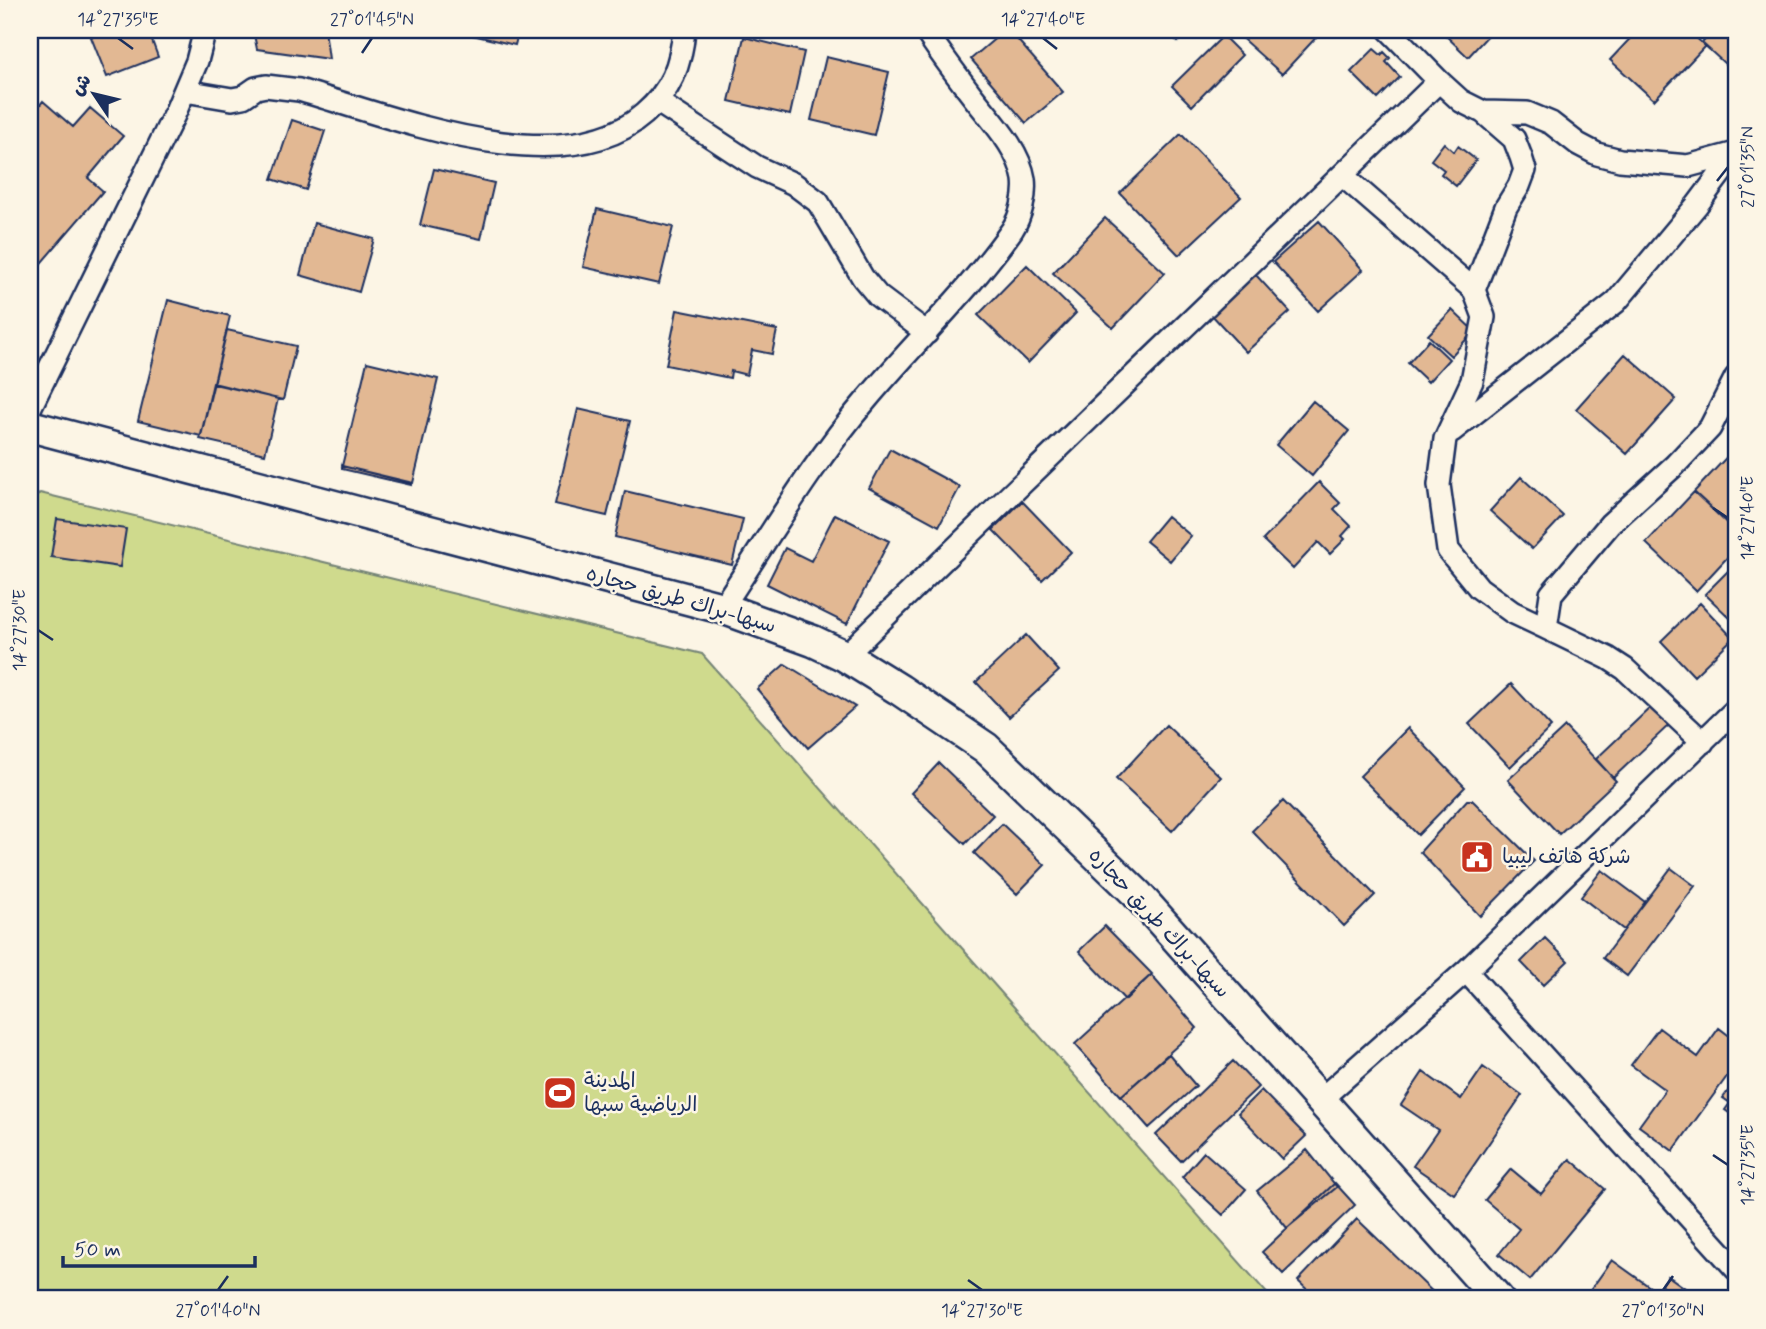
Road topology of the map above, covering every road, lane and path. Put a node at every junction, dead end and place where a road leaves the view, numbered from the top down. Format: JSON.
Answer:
{"nodes":[{"id":1,"x":205,"y":30,"type":"edge"},
{"id":2,"x":684,"y":30,"type":"edge"},
{"id":3,"x":925,"y":30,"type":"edge"},
{"id":4,"x":1389,"y":30,"type":"edge"},
{"id":5,"x":1439,"y":81,"type":"junction"},
{"id":6,"x":185,"y":91,"type":"junction"},
{"id":7,"x":658,"y":102,"type":"junction"},
{"id":8,"x":1483,"y":113,"type":"junction"},
{"id":9,"x":1736,"y":153,"type":"edge"},
{"id":10,"x":1342,"y":175,"type":"junction"},
{"id":11,"x":1474,"y":290,"type":"junction"},
{"id":12,"x":928,"y":333,"type":"junction"},
{"id":13,"x":1736,"y":377,"type":"edge"},
{"id":14,"x":30,"y":408,"type":"edge"},
{"id":15,"x":30,"y":426,"type":"edge"},
{"id":16,"x":1447,"y":434,"type":"junction"},
{"id":17,"x":722,"y":608,"type":"junction"},
{"id":18,"x":1546,"y":628,"type":"junction"},
{"id":19,"x":845,"y":656,"type":"junction"},
{"id":20,"x":1736,"y":709,"type":"edge"},
{"id":21,"x":1703,"y":742,"type":"junction"},
{"id":22,"x":1466,"y":971,"type":"junction"},
{"id":23,"x":1321,"y":1099,"type":"junction"},
{"id":24,"x":1736,"y":1269,"type":"edge"},
{"id":25,"x":1498,"y":1299,"type":"edge"}],
"edges":[{"from":1,"to":6,"type":"street"},
{"from":2,"to":7,"type":"street"},
{"from":3,"to":12,"type":"street"},
{"from":4,"to":5,"type":"street"},
{"from":5,"to":8,"type":"street"},
{"from":5,"to":10,"type":"street"},
{"from":6,"to":7,"type":"street"},
{"from":6,"to":14,"type":"street"},
{"from":7,"to":12,"type":"street"},
{"from":8,"to":9,"type":"street"},
{"from":8,"to":11,"type":"street"},
{"from":9,"to":16,"type":"street"},
{"from":10,"to":11,"type":"street"},
{"from":10,"to":19,"type":"street"},
{"from":11,"to":16,"type":"street"},
{"from":12,"to":17,"type":"street"},
{"from":13,"to":18,"type":"street"},
{"from":15,"to":17,"type":"main road","name":"سبها-براك طريق حجاره"},
{"from":16,"to":18,"type":"street"},
{"from":17,"to":19,"type":"main road","name":"سبها-براك طريق حجاره"},
{"from":18,"to":21,"type":"street"},
{"from":19,"to":23,"type":"main road","name":"سبها-براك طريق حجاره"},
{"from":20,"to":21,"type":"street"},
{"from":21,"to":22,"type":"street"},
{"from":22,"to":23,"type":"street"},
{"from":22,"to":24,"type":"street"},
{"from":23,"to":25,"type":"main road","name":"سبها-براك طريق حجاره"}]}
